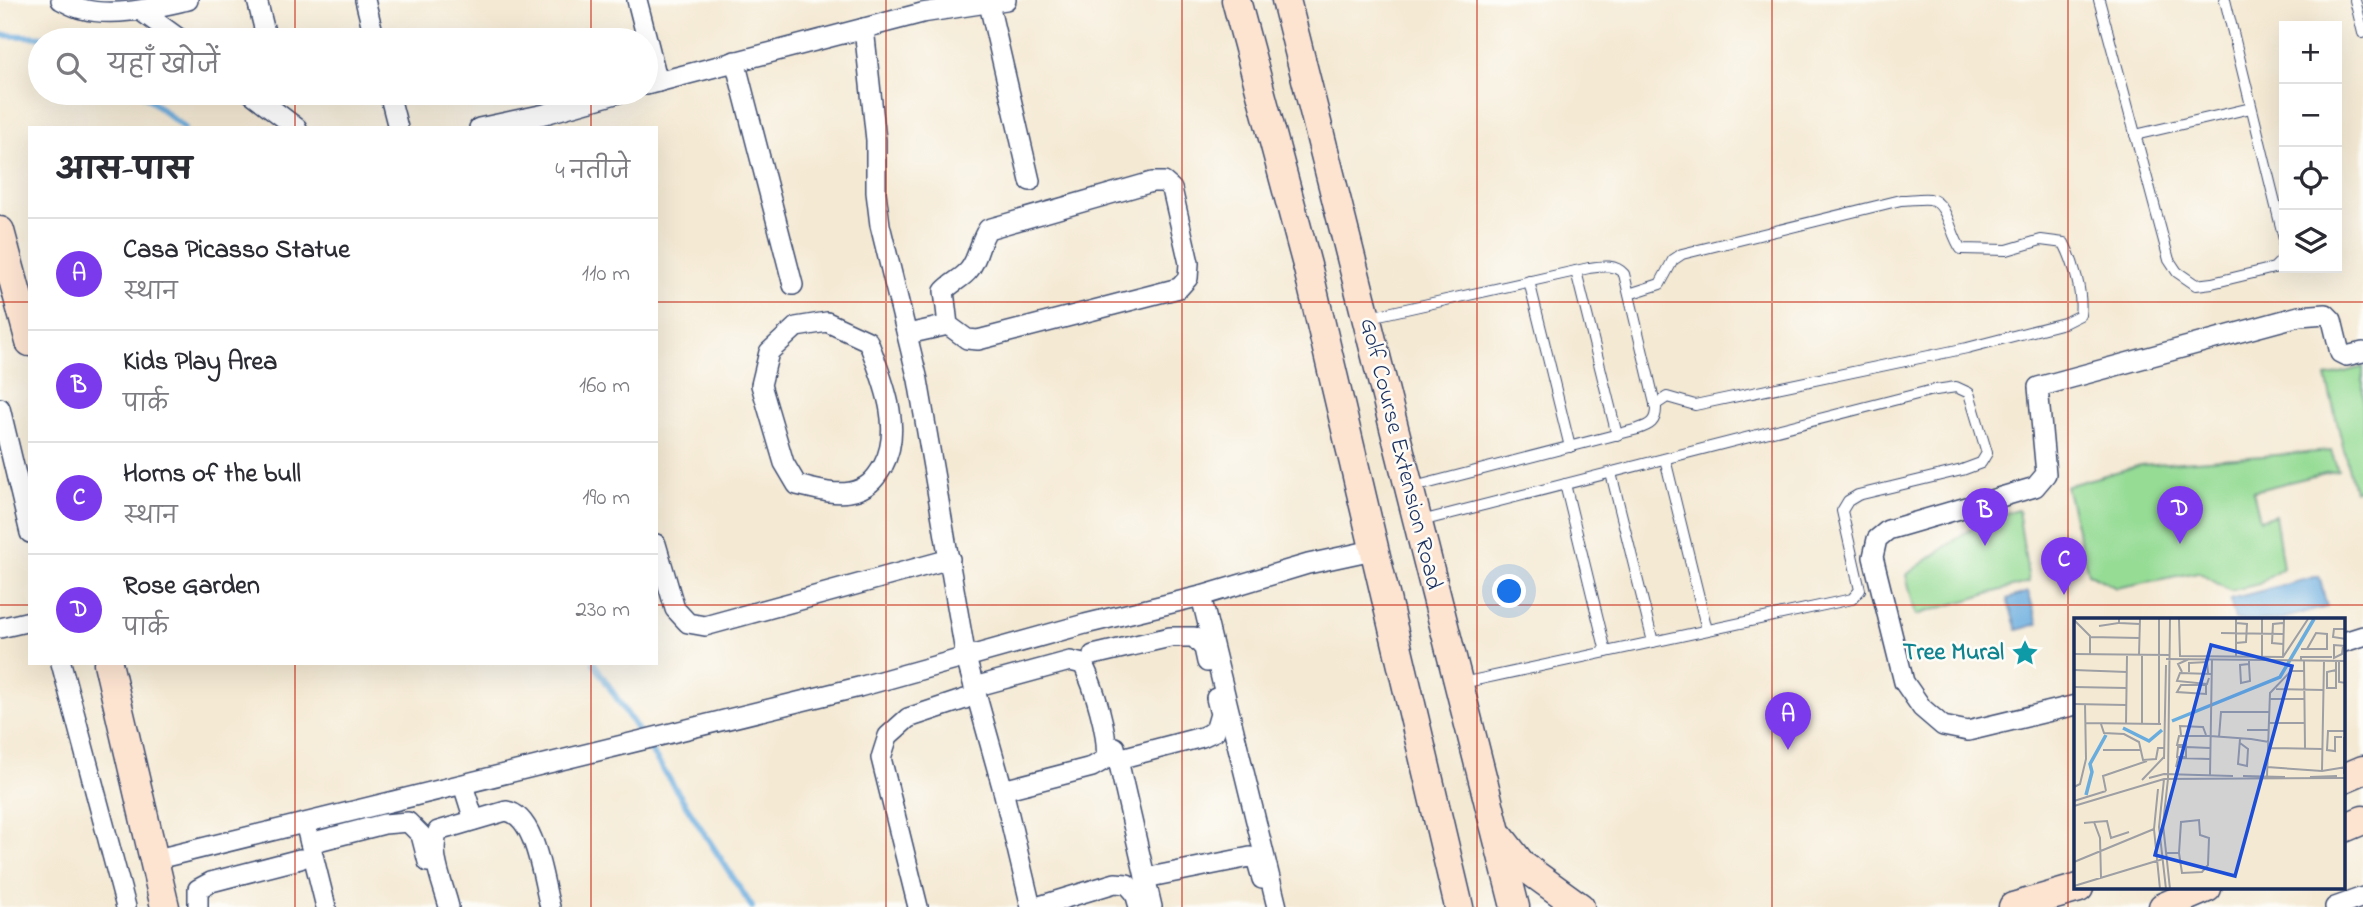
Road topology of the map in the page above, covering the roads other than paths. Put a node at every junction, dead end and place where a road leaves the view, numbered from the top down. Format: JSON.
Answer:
{"nodes":[{"id":1,"x":61,"y":0,"type":"edge"},
{"id":2,"x":188,"y":0,"type":"edge"},
{"id":3,"x":257,"y":0,"type":"edge"},
{"id":4,"x":365,"y":0,"type":"edge"},
{"id":5,"x":637,"y":0,"type":"edge"},
{"id":6,"x":1236,"y":0,"type":"edge"},
{"id":7,"x":1286,"y":0,"type":"edge"},
{"id":8,"x":2099,"y":0,"type":"edge"},
{"id":9,"x":2225,"y":0,"type":"edge"},
{"id":10,"x":2355,"y":0,"type":"edge"},
{"id":11,"x":998,"y":2,"type":"edge"},
{"id":12,"x":921,"y":7,"type":"edge"},
{"id":13,"x":141,"y":10,"type":"junction"},
{"id":14,"x":165,"y":28,"type":"edge"},
{"id":15,"x":264,"y":28,"type":"edge"},
{"id":16,"x":372,"y":28,"type":"edge"},
{"id":17,"x":642,"y":28,"type":"edge"},
{"id":18,"x":864,"y":28,"type":"junction"},
{"id":19,"x":2363,"y":33,"type":"edge"},
{"id":20,"x":735,"y":61,"type":"junction"},
{"id":21,"x":658,"y":81,"type":"edge"},
{"id":22,"x":267,"y":105,"type":"edge"},
{"id":23,"x":285,"y":105,"type":"edge"},
{"id":24,"x":392,"y":105,"type":"edge"},
{"id":25,"x":588,"y":105,"type":"edge"},
{"id":26,"x":2251,"y":107,"type":"junction"},
{"id":27,"x":547,"y":121,"type":"edge"},
{"id":28,"x":292,"y":124,"type":"edge"},
{"id":29,"x":397,"y":126,"type":"edge"},
{"id":30,"x":498,"y":126,"type":"edge"},
{"id":31,"x":2135,"y":135,"type":"junction"},
{"id":32,"x":1030,"y":181,"type":"dead end"},
{"id":33,"x":0,"y":232,"type":"edge"},
{"id":34,"x":1576,"y":271,"type":"junction"},
{"id":35,"x":1529,"y":281,"type":"junction"},
{"id":36,"x":793,"y":285,"type":"dead end"},
{"id":37,"x":1629,"y":294,"type":"junction"},
{"id":38,"x":1366,"y":318,"type":"junction"},
{"id":39,"x":948,"y":325,"type":"junction"},
{"id":40,"x":908,"y":334,"type":"junction"},
{"id":41,"x":28,"y":335,"type":"edge"},
{"id":42,"x":2363,"y":352,"type":"edge"},
{"id":43,"x":918,"y":380,"type":"junction"},
{"id":44,"x":886,"y":389,"type":"junction"},
{"id":45,"x":1655,"y":405,"type":"junction"},
{"id":46,"x":0,"y":408,"type":"edge"},
{"id":47,"x":1617,"y":435,"type":"junction"},
{"id":48,"x":1570,"y":447,"type":"junction"},
{"id":49,"x":1665,"y":459,"type":"junction"},
{"id":50,"x":1611,"y":473,"type":"junction"},
{"id":51,"x":1565,"y":484,"type":"junction"},
{"id":52,"x":1409,"y":488,"type":"junction"},
{"id":53,"x":1418,"y":522,"type":"junction"},
{"id":54,"x":28,"y":525,"type":"edge"},
{"id":55,"x":1373,"y":550,"type":"junction"},
{"id":56,"x":658,"y":551,"type":"edge"},
{"id":57,"x":950,"y":559,"type":"junction"},
{"id":58,"x":1201,"y":596,"type":"junction"},
{"id":59,"x":28,"y":621,"type":"edge"},
{"id":60,"x":1085,"y":624,"type":"junction"},
{"id":61,"x":0,"y":628,"type":"edge"},
{"id":62,"x":1707,"y":630,"type":"junction"},
{"id":63,"x":2363,"y":636,"type":"edge"},
{"id":64,"x":2346,"y":641,"type":"edge"},
{"id":65,"x":1653,"y":642,"type":"junction"},
{"id":66,"x":1606,"y":652,"type":"junction"},
{"id":67,"x":1093,"y":655,"type":"junction"},
{"id":68,"x":960,"y":659,"type":"junction"},
{"id":69,"x":62,"y":665,"type":"edge"},
{"id":70,"x":108,"y":665,"type":"edge"},
{"id":71,"x":1458,"y":684,"type":"junction"},
{"id":72,"x":970,"y":693,"type":"junction"},
{"id":73,"x":2074,"y":705,"type":"edge"},
{"id":74,"x":1118,"y":759,"type":"junction"},
{"id":75,"x":2363,"y":770,"type":"edge"},
{"id":76,"x":2346,"y":777,"type":"edge"},
{"id":77,"x":463,"y":785,"type":"junction"},
{"id":78,"x":1003,"y":790,"type":"junction"},
{"id":79,"x":474,"y":820,"type":"junction"},
{"id":80,"x":2363,"y":820,"type":"edge"},
{"id":81,"x":299,"y":825,"type":"junction"},
{"id":82,"x":2346,"y":827,"type":"edge"},
{"id":83,"x":1495,"y":830,"type":"junction"},
{"id":84,"x":305,"y":851,"type":"junction"},
{"id":85,"x":1447,"y":856,"type":"junction"},
{"id":86,"x":153,"y":860,"type":"junction"},
{"id":87,"x":1145,"y":878,"type":"junction"},
{"id":88,"x":2075,"y":890,"type":"edge"},
{"id":89,"x":2202,"y":890,"type":"edge"},
{"id":90,"x":2363,"y":897,"type":"edge"},
{"id":91,"x":2052,"y":901,"type":"edge"},
{"id":92,"x":126,"y":907,"type":"edge"},
{"id":93,"x":165,"y":907,"type":"edge"},
{"id":94,"x":198,"y":907,"type":"edge"},
{"id":95,"x":312,"y":907,"type":"edge"},
{"id":96,"x":326,"y":907,"type":"edge"},
{"id":97,"x":439,"y":907,"type":"edge"},
{"id":98,"x":449,"y":907,"type":"edge"},
{"id":99,"x":550,"y":907,"type":"edge"},
{"id":100,"x":918,"y":907,"type":"edge"},
{"id":101,"x":1020,"y":907,"type":"edge"},
{"id":102,"x":1034,"y":907,"type":"edge"},
{"id":103,"x":1139,"y":907,"type":"edge"},
{"id":104,"x":1152,"y":907,"type":"edge"},
{"id":105,"x":1269,"y":907,"type":"edge"},
{"id":106,"x":1277,"y":907,"type":"edge"},
{"id":107,"x":1438,"y":907,"type":"edge"},
{"id":108,"x":1459,"y":907,"type":"edge"},
{"id":109,"x":1515,"y":907,"type":"edge"},
{"id":110,"x":1580,"y":907,"type":"edge"},
{"id":111,"x":2013,"y":907,"type":"edge"},
{"id":112,"x":2163,"y":907,"type":"edge"},
{"id":113,"x":2335,"y":907,"type":"edge"}],
"edges":[{"from":1,"to":13,"type":"street"},
{"from":2,"to":13,"type":"street"},
{"from":3,"to":15,"type":"street"},
{"from":4,"to":16,"type":"street"},
{"from":5,"to":17,"type":"street"},
{"from":6,"to":55,"type":"main road","name":"Golf Course Extension Road"},
{"from":7,"to":38,"type":"main road","name":"Golf Course Extension Road"},
{"from":8,"to":31,"type":"lane"},
{"from":9,"to":26,"type":"lane"},
{"from":10,"to":19,"type":"lane"},
{"from":11,"to":12,"type":"street"},
{"from":11,"to":32,"type":"street"},
{"from":12,"to":18,"type":"street"},
{"from":13,"to":14,"type":"street"},
{"from":18,"to":20,"type":"street"},
{"from":18,"to":40,"type":"street"},
{"from":20,"to":21,"type":"street"},
{"from":20,"to":36,"type":"street"},
{"from":22,"to":28,"type":"street"},
{"from":23,"to":28,"type":"street"},
{"from":24,"to":29,"type":"street"},
{"from":25,"to":27,"type":"street"},
{"from":26,"to":31,"type":"lane"},
{"from":26,"to":31,"type":"lane"},
{"from":27,"to":30,"type":"street"},
{"from":33,"to":41,"type":"main road"},
{"from":34,"to":35,"type":"lane"},
{"from":34,"to":37,"type":"lane"},
{"from":34,"to":47,"type":"lane"},
{"from":35,"to":38,"type":"lane"},
{"from":35,"to":48,"type":"lane"},
{"from":37,"to":45,"type":"lane"},
{"from":37,"to":45,"type":"lane"},
{"from":38,"to":52,"type":"main road","name":"Golf Course Extension Road"},
{"from":39,"to":39,"type":"street"},
{"from":39,"to":40,"type":"street"},
{"from":40,"to":43,"type":"street"},
{"from":42,"to":73,"type":"street"},
{"from":43,"to":44,"type":"street"},
{"from":43,"to":57,"type":"street"},
{"from":44,"to":44,"type":"street"},
{"from":45,"to":47,"type":"lane"},
{"from":46,"to":54,"type":"street"},
{"from":47,"to":48,"type":"lane"},
{"from":48,"to":52,"type":"lane"},
{"from":49,"to":50,"type":"lane"},
{"from":49,"to":62,"type":"lane"},
{"from":49,"to":62,"type":"lane"},
{"from":50,"to":51,"type":"lane"},
{"from":50,"to":65,"type":"lane"},
{"from":51,"to":53,"type":"lane"},
{"from":51,"to":66,"type":"lane"},
{"from":52,"to":53,"type":"main road","name":"Golf Course Extension Road"},
{"from":53,"to":71,"type":"main road","name":"Golf Course Extension Road"},
{"from":55,"to":58,"type":"street"},
{"from":55,"to":85,"type":"main road","name":"Golf Course Extension Road"},
{"from":56,"to":57,"type":"street"},
{"from":57,"to":68,"type":"street"},
{"from":58,"to":60,"type":"street"},
{"from":58,"to":106,"type":"street"},
{"from":59,"to":61,"type":"street"},
{"from":60,"to":67,"type":"street"},
{"from":60,"to":68,"type":"street"},
{"from":62,"to":65,"type":"lane"},
{"from":63,"to":64,"type":"street"},
{"from":65,"to":66,"type":"lane"},
{"from":66,"to":71,"type":"lane"},
{"from":67,"to":74,"type":"street"},
{"from":67,"to":74,"type":"street"},
{"from":68,"to":72,"type":"street"},
{"from":68,"to":77,"type":"street"},
{"from":69,"to":92,"type":"street"},
{"from":70,"to":86,"type":"main road"},
{"from":71,"to":83,"type":"main road","name":"Golf Course Extension Road"},
{"from":72,"to":78,"type":"street"},
{"from":72,"to":78,"type":"street"},
{"from":72,"to":100,"type":"street"},
{"from":72,"to":101,"type":"street"},
{"from":74,"to":87,"type":"street"},
{"from":75,"to":76,"type":"main road"},
{"from":77,"to":79,"type":"street"},
{"from":77,"to":81,"type":"street"},
{"from":78,"to":102,"type":"street"},
{"from":79,"to":98,"type":"street"},
{"from":79,"to":99,"type":"street"},
{"from":80,"to":82,"type":"main road"},
{"from":81,"to":84,"type":"street"},
{"from":81,"to":86,"type":"street"},
{"from":83,"to":109,"type":"main road","name":"Golf Course Extension Road"},
{"from":83,"to":110,"type":"main road"},
{"from":84,"to":94,"type":"street"},
{"from":84,"to":95,"type":"street"},
{"from":84,"to":96,"type":"street"},
{"from":84,"to":97,"type":"street"},
{"from":85,"to":107,"type":"main road"},
{"from":85,"to":108,"type":"main road","name":"Golf Course Extension Road"},
{"from":86,"to":93,"type":"main road"},
{"from":87,"to":104,"type":"street"},
{"from":87,"to":105,"type":"street"},
{"from":88,"to":91,"type":"main road"},
{"from":89,"to":112,"type":"main road"},
{"from":90,"to":113,"type":"street"},
{"from":91,"to":111,"type":"main road"},
{"from":102,"to":103,"type":"street"}]}
